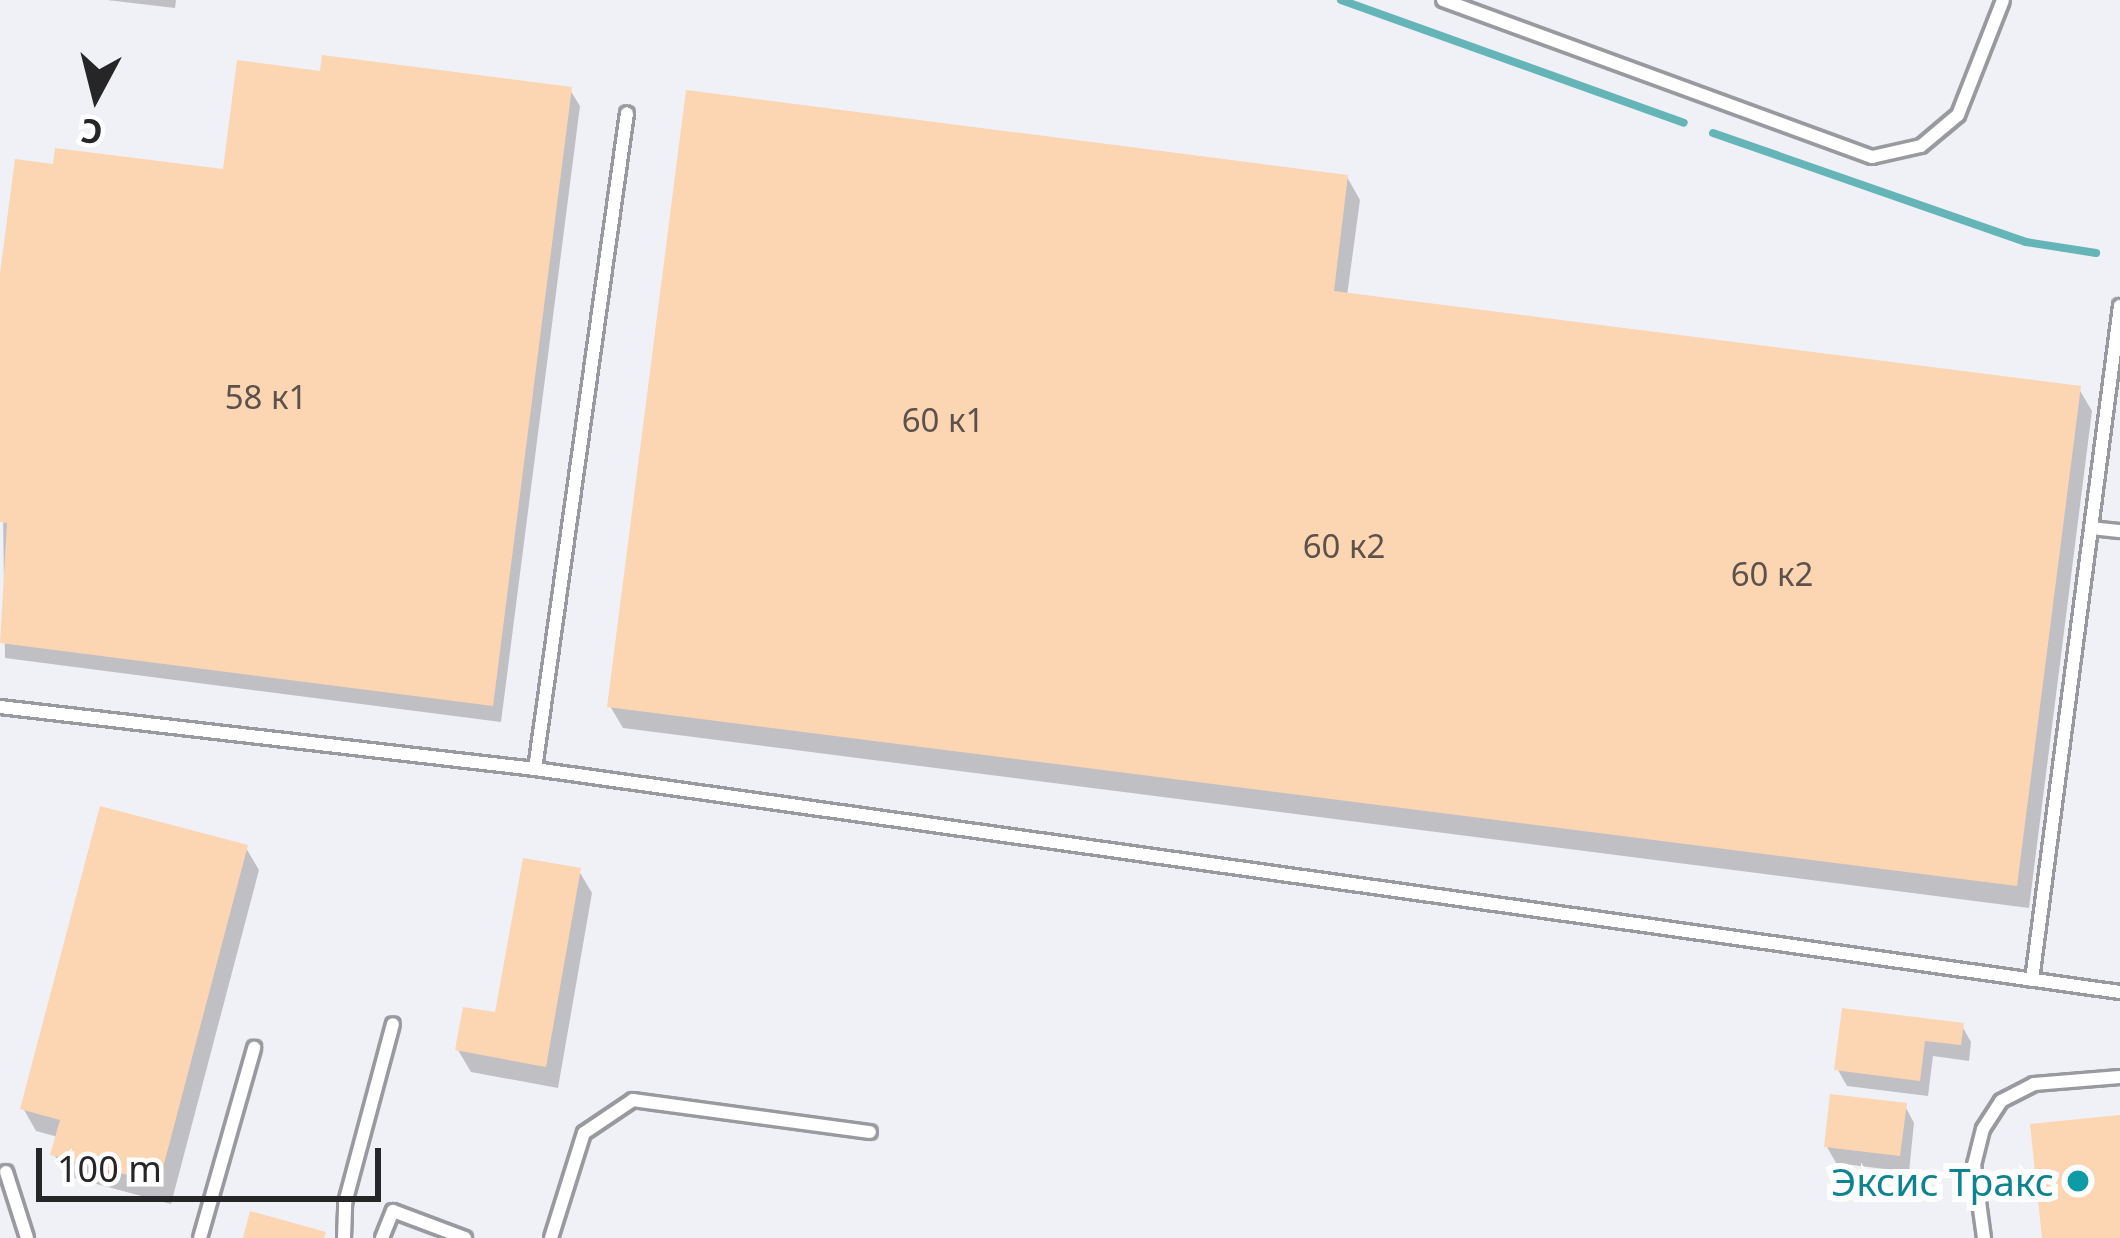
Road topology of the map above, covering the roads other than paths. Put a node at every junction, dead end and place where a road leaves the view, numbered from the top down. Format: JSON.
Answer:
{"nodes":[{"id":1,"x":1443,"y":0,"type":"edge"},
{"id":2,"x":2003,"y":0,"type":"edge"},
{"id":3,"x":627,"y":113,"type":"dead end"},
{"id":4,"x":2120,"y":306,"type":"edge"},
{"id":5,"x":2091,"y":528,"type":"junction"},
{"id":6,"x":2120,"y":532,"type":"edge"},
{"id":7,"x":0,"y":707,"type":"edge"},
{"id":8,"x":536,"y":769,"type":"junction"},
{"id":9,"x":2032,"y":980,"type":"junction"},
{"id":10,"x":2120,"y":992,"type":"edge"},
{"id":11,"x":393,"y":1024,"type":"dead end"},
{"id":12,"x":254,"y":1048,"type":"dead end"},
{"id":13,"x":2120,"y":1077,"type":"edge"},
{"id":14,"x":870,"y":1132,"type":"dead end"},
{"id":15,"x":6,"y":1172,"type":"dead end"},
{"id":16,"x":27,"y":1238,"type":"edge"},
{"id":17,"x":200,"y":1238,"type":"edge"},
{"id":18,"x":344,"y":1238,"type":"edge"},
{"id":19,"x":382,"y":1238,"type":"edge"},
{"id":20,"x":465,"y":1238,"type":"edge"},
{"id":21,"x":551,"y":1238,"type":"edge"},
{"id":22,"x":1984,"y":1238,"type":"edge"}],
"edges":[{"from":1,"to":2,"type":"lane"},
{"from":3,"to":8,"type":"lane"},
{"from":4,"to":5,"type":"lane"},
{"from":5,"to":6,"type":"lane"},
{"from":5,"to":9,"type":"lane"},
{"from":7,"to":8,"type":"lane"},
{"from":8,"to":9,"type":"lane"},
{"from":9,"to":10,"type":"lane"},
{"from":11,"to":18,"type":"lane"},
{"from":12,"to":17,"type":"lane"},
{"from":13,"to":22,"type":"lane"},
{"from":14,"to":21,"type":"lane"},
{"from":15,"to":16,"type":"lane"},
{"from":19,"to":20,"type":"lane"}]}
